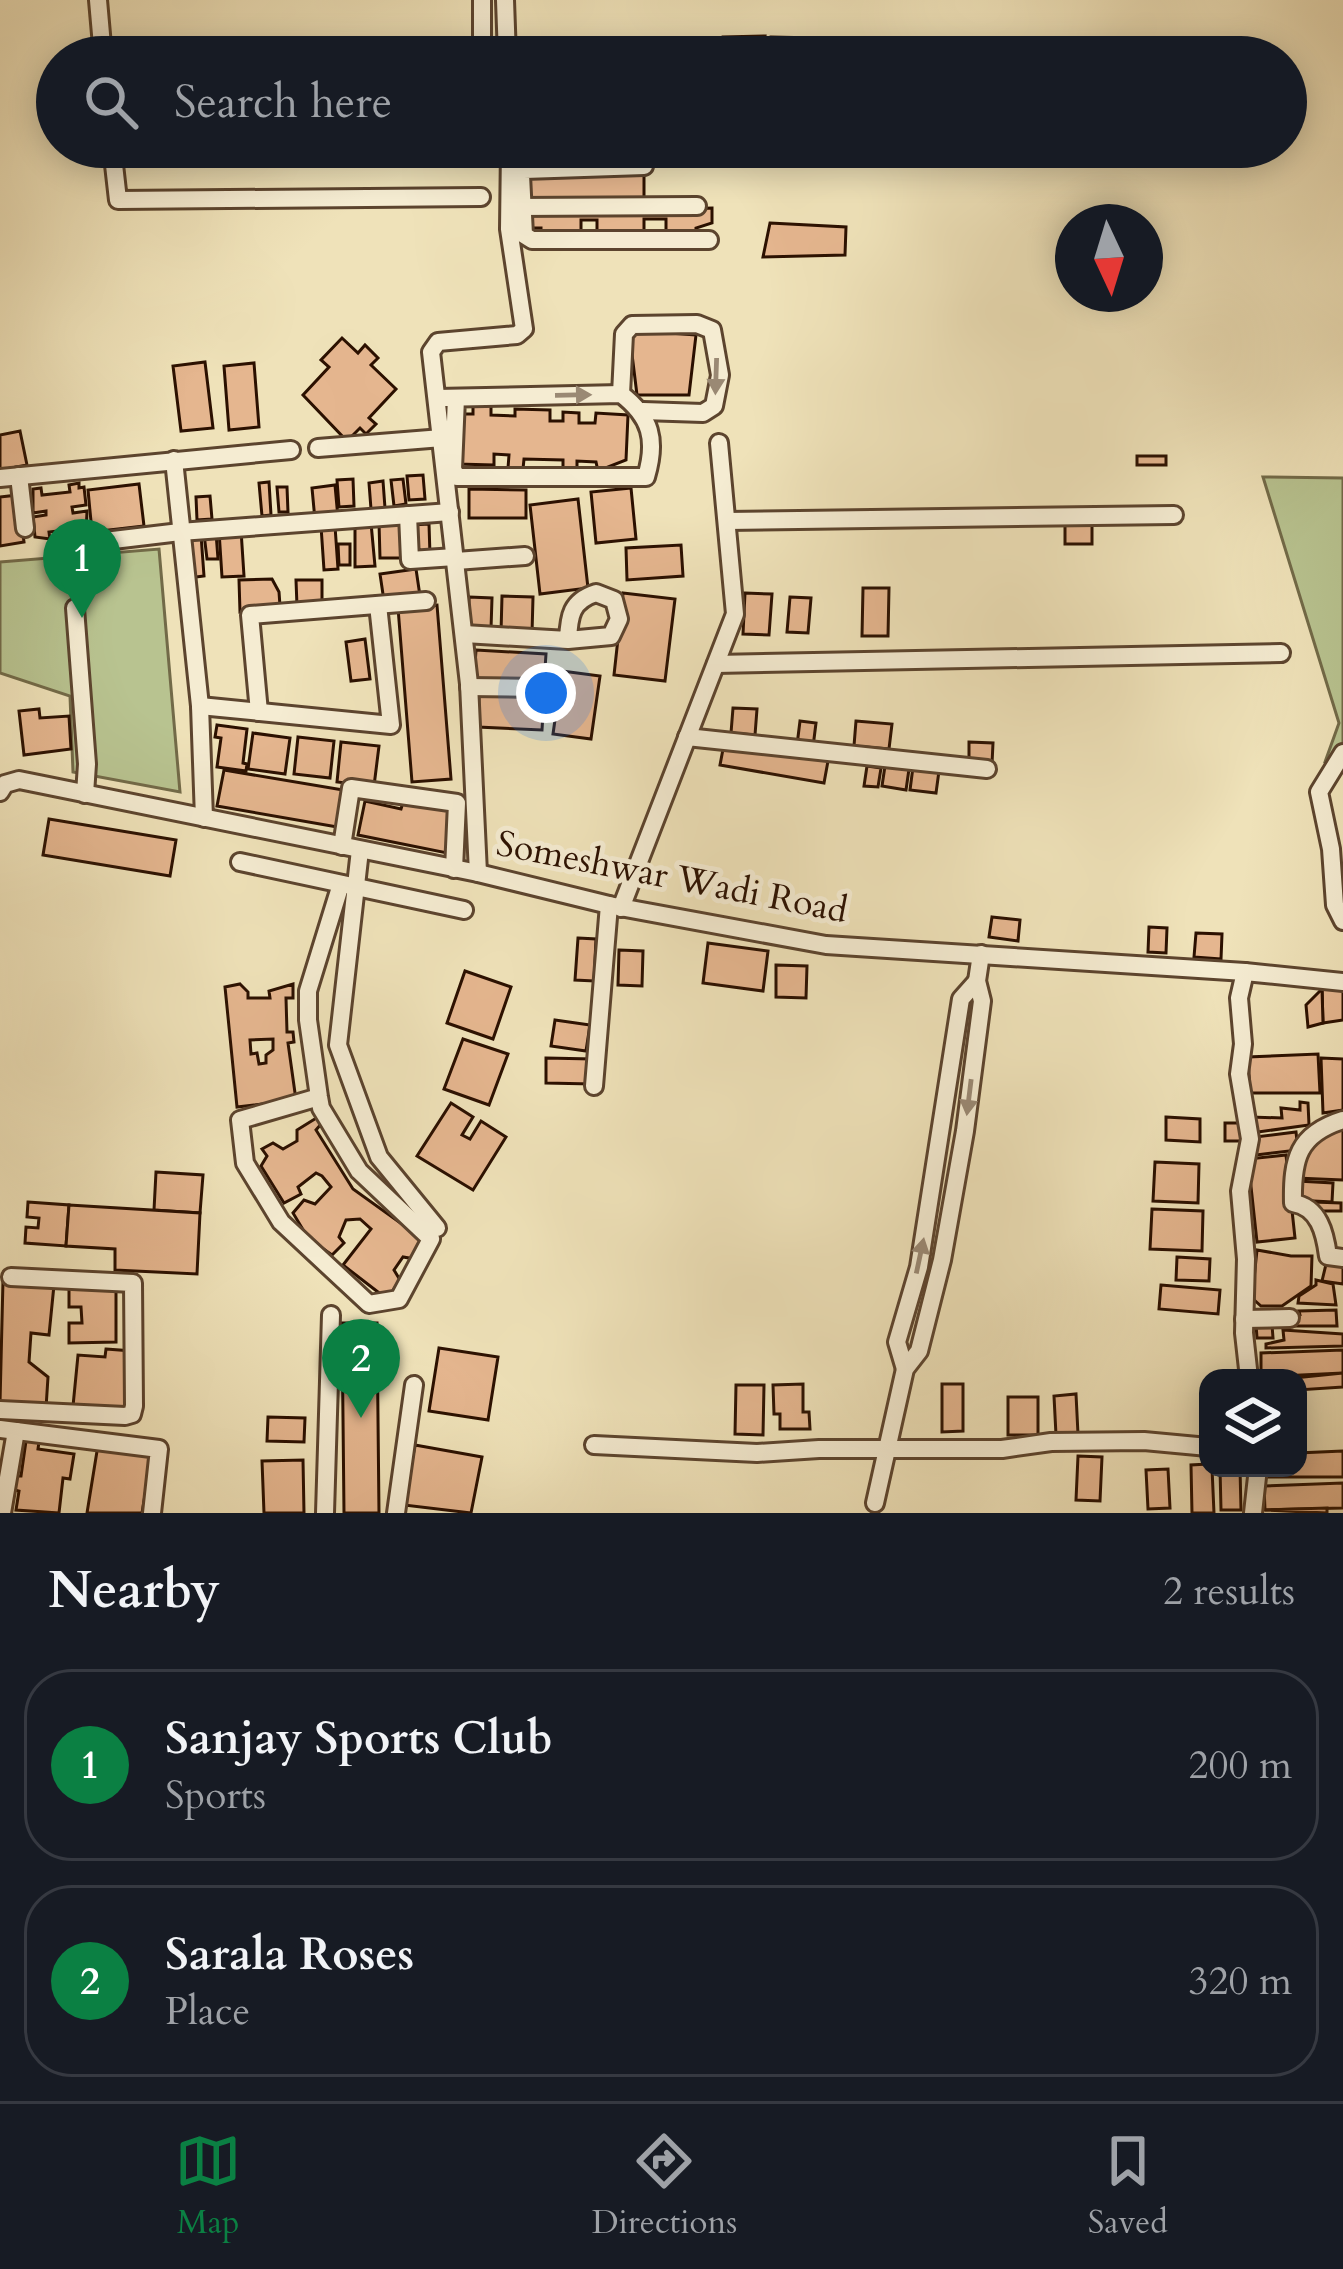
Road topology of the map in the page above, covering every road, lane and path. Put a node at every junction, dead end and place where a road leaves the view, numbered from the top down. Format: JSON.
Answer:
{"nodes":[{"id":1,"x":98,"y":0,"type":"edge"},
{"id":2,"x":482,"y":0,"type":"edge"},
{"id":3,"x":505,"y":0,"type":"edge"},
{"id":4,"x":101,"y":36,"type":"edge"},
{"id":5,"x":482,"y":36,"type":"edge"},
{"id":6,"x":506,"y":36,"type":"edge"},
{"id":7,"x":114,"y":168,"type":"edge"},
{"id":8,"x":512,"y":168,"type":"edge"},
{"id":9,"x":528,"y":168,"type":"edge"},
{"id":10,"x":481,"y":197,"type":"dead end"},
{"id":11,"x":697,"y":206,"type":"dead end"},
{"id":12,"x":516,"y":207,"type":"junction"},
{"id":13,"x":709,"y":240,"type":"dead end"},
{"id":14,"x":621,"y":394,"type":"junction"},
{"id":15,"x":446,"y":398,"type":"junction"},
{"id":16,"x":643,"y":411,"type":"junction"},
{"id":17,"x":442,"y":438,"type":"junction"},
{"id":18,"x":719,"y":443,"type":"dead end"},
{"id":19,"x":318,"y":448,"type":"dead end"},
{"id":20,"x":291,"y":451,"type":"dead end"},
{"id":21,"x":174,"y":460,"type":"junction"},
{"id":22,"x":10,"y":477,"type":"edge"},
{"id":23,"x":450,"y":512,"type":"junction"},
{"id":24,"x":408,"y":515,"type":"junction"},
{"id":25,"x":1174,"y":515,"type":"dead end"},
{"id":26,"x":727,"y":521,"type":"junction"},
{"id":27,"x":25,"y":528,"type":"dead end"},
{"id":28,"x":180,"y":532,"type":"junction"},
{"id":29,"x":88,"y":543,"type":"dead end"},
{"id":30,"x":525,"y":556,"type":"dead end"},
{"id":31,"x":455,"y":559,"type":"junction"},
{"id":32,"x":426,"y":601,"type":"dead end"},
{"id":33,"x":378,"y":605,"type":"junction"},
{"id":34,"x":76,"y":608,"type":"dead end"},
{"id":35,"x":464,"y":634,"type":"junction"},
{"id":36,"x":568,"y":640,"type":"dead end"},
{"id":37,"x":1282,"y":653,"type":"dead end"},
{"id":38,"x":716,"y":664,"type":"junction"},
{"id":39,"x":469,"y":687,"type":"junction"},
{"id":40,"x":539,"y":688,"type":"dead end"},
{"id":41,"x":200,"y":706,"type":"junction"},
{"id":42,"x":259,"y":712,"type":"junction"},
{"id":43,"x":687,"y":737,"type":"junction"},
{"id":44,"x":1343,"y":753,"type":"edge"},
{"id":45,"x":987,"y":769,"type":"dead end"},
{"id":46,"x":0,"y":792,"type":"edge"},
{"id":47,"x":85,"y":794,"type":"junction"},
{"id":48,"x":204,"y":818,"type":"junction"},
{"id":49,"x":351,"y":848,"type":"junction"},
{"id":50,"x":240,"y":862,"type":"dead end"},
{"id":51,"x":454,"y":868,"type":"junction"},
{"id":52,"x":478,"y":873,"type":"junction"},
{"id":53,"x":348,"y":885,"type":"junction"},
{"id":54,"x":615,"y":906,"type":"junction"},
{"id":55,"x":464,"y":910,"type":"dead end"},
{"id":56,"x":1343,"y":921,"type":"edge"},
{"id":57,"x":981,"y":954,"type":"junction"},
{"id":58,"x":1245,"y":972,"type":"junction"},
{"id":59,"x":1343,"y":982,"type":"edge"},
{"id":60,"x":594,"y":1086,"type":"dead end"},
{"id":61,"x":319,"y":1097,"type":"junction"},
{"id":62,"x":1343,"y":1120,"type":"edge"},
{"id":63,"x":437,"y":1228,"type":"dead end"},
{"id":64,"x":1343,"y":1258,"type":"edge"},
{"id":65,"x":11,"y":1277,"type":"dead end"},
{"id":66,"x":331,"y":1315,"type":"dead end"},
{"id":67,"x":1290,"y":1318,"type":"dead end"},
{"id":68,"x":1244,"y":1319,"type":"junction"},
{"id":69,"x":1249,"y":1369,"type":"edge"},
{"id":70,"x":414,"y":1385,"type":"dead end"},
{"id":71,"x":0,"y":1410,"type":"edge"},
{"id":72,"x":8,"y":1430,"type":"edge"},
{"id":73,"x":594,"y":1444,"type":"dead end"},
{"id":74,"x":1199,"y":1446,"type":"edge"},
{"id":75,"x":887,"y":1450,"type":"junction"},
{"id":76,"x":1257,"y":1477,"type":"edge"},
{"id":77,"x":874,"y":1510,"type":"edge"},
{"id":78,"x":2,"y":1513,"type":"edge"},
{"id":79,"x":152,"y":1513,"type":"edge"},
{"id":80,"x":325,"y":1513,"type":"edge"},
{"id":81,"x":396,"y":1513,"type":"edge"},
{"id":82,"x":1252,"y":1513,"type":"edge"}],
"edges":[{"from":1,"to":4,"type":"street"},
{"from":2,"to":5,"type":"street"},
{"from":3,"to":6,"type":"street"},
{"from":7,"to":10,"type":"street"},
{"from":8,"to":12,"type":"street"},
{"from":9,"to":12,"type":"street"},
{"from":11,"to":12,"type":"street"},
{"from":12,"to":13,"type":"street"},
{"from":12,"to":15,"type":"street"},
{"from":15,"to":14,"type":"street","one_way":true},
{"from":14,"to":16,"type":"street"},
{"from":14,"to":16,"type":"street","one_way":true},
{"from":15,"to":16,"type":"street"},
{"from":15,"to":17,"type":"street"},
{"from":17,"to":19,"type":"street"},
{"from":17,"to":23,"type":"street"},
{"from":18,"to":26,"type":"street"},
{"from":20,"to":21,"type":"street"},
{"from":21,"to":22,"type":"street"},
{"from":21,"to":28,"type":"street"},
{"from":22,"to":27,"type":"street"},
{"from":23,"to":24,"type":"street"},
{"from":23,"to":31,"type":"street"},
{"from":24,"to":28,"type":"street"},
{"from":24,"to":31,"type":"street"},
{"from":25,"to":26,"type":"street"},
{"from":26,"to":38,"type":"street"},
{"from":28,"to":29,"type":"street"},
{"from":28,"to":41,"type":"street"},
{"from":30,"to":31,"type":"street"},
{"from":31,"to":35,"type":"street"},
{"from":32,"to":33,"type":"street"},
{"from":33,"to":42,"type":"street"},
{"from":33,"to":42,"type":"street"},
{"from":34,"to":47,"type":"street"},
{"from":35,"to":36,"type":"street"},
{"from":35,"to":39,"type":"street"},
{"from":37,"to":38,"type":"street"},
{"from":38,"to":43,"type":"street"},
{"from":39,"to":40,"type":"street"},
{"from":39,"to":52,"type":"street"},
{"from":41,"to":42,"type":"street"},
{"from":41,"to":48,"type":"street"},
{"from":43,"to":45,"type":"street"},
{"from":43,"to":54,"type":"street"},
{"from":44,"to":56,"type":"street"},
{"from":46,"to":47,"type":"street","name":"Someshwar Wadi Road"},
{"from":47,"to":48,"type":"street","name":"Someshwar Wadi Road"},
{"from":48,"to":49,"type":"street","name":"Someshwar Wadi Road"},
{"from":49,"to":51,"type":"street","name":"Someshwar Wadi Road"},
{"from":49,"to":51,"type":"street"},
{"from":49,"to":53,"type":"street"},
{"from":50,"to":53,"type":"street"},
{"from":51,"to":52,"type":"street","name":"Someshwar Wadi Road"},
{"from":52,"to":54,"type":"street","name":"Someshwar Wadi Road"},
{"from":53,"to":55,"type":"street"},
{"from":53,"to":61,"type":"street"},
{"from":53,"to":63,"type":"street"},
{"from":54,"to":57,"type":"street","name":"Someshwar Wadi Road"},
{"from":54,"to":60,"type":"street"},
{"from":57,"to":58,"type":"street","name":"Someshwar Wadi Road"},
{"from":57,"to":75,"type":"street"},
{"from":58,"to":59,"type":"street","name":"Someshwar Wadi Road"},
{"from":58,"to":68,"type":"street"},
{"from":61,"to":61,"type":"street"},
{"from":62,"to":64,"type":"street"},
{"from":65,"to":71,"type":"street"},
{"from":66,"to":80,"type":"street"},
{"from":67,"to":68,"type":"street"},
{"from":68,"to":69,"type":"street"},
{"from":70,"to":81,"type":"street"},
{"from":72,"to":78,"type":"street"},
{"from":72,"to":79,"type":"street"},
{"from":73,"to":75,"type":"street"},
{"from":74,"to":75,"type":"street"},
{"from":75,"to":77,"type":"street"},
{"from":76,"to":82,"type":"street"}]}
